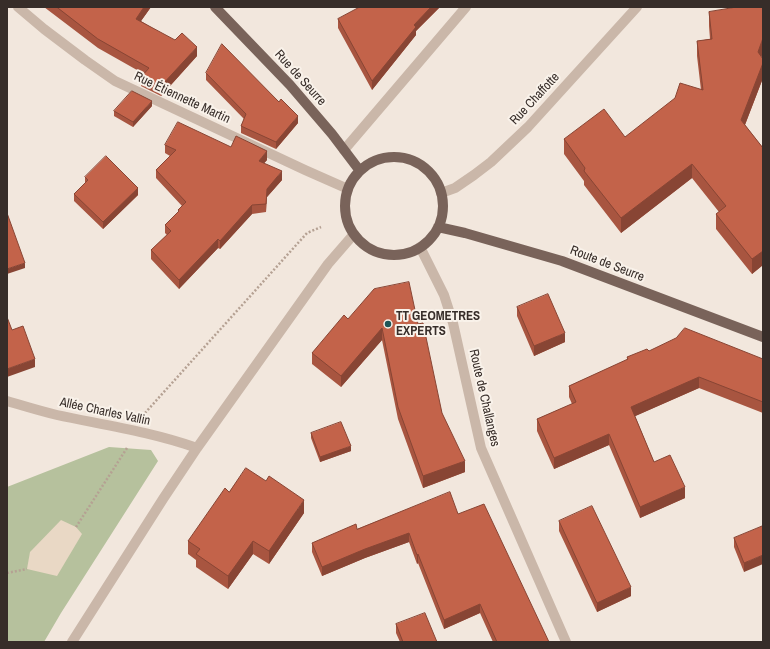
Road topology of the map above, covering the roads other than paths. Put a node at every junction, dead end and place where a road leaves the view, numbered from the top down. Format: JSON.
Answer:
{"nodes":[{"id":1,"x":18,"y":7,"type":"edge"},
{"id":2,"x":215,"y":7,"type":"edge"},
{"id":3,"x":466,"y":7,"type":"edge"},
{"id":4,"x":636,"y":7,"type":"edge"},
{"id":5,"x":344,"y":150,"type":"junction"},
{"id":6,"x":360,"y":171,"type":"junction"},
{"id":7,"x":348,"y":189,"type":"junction"},
{"id":8,"x":441,"y":193,"type":"junction"},
{"id":9,"x":438,"y":227,"type":"junction"},
{"id":10,"x":354,"y":234,"type":"junction"},
{"id":11,"x":420,"y":248,"type":"junction"},
{"id":12,"x":763,"y":337,"type":"edge"},
{"id":13,"x":7,"y":401,"type":"edge"},
{"id":14,"x":197,"y":448,"type":"junction"},
{"id":15,"x":72,"y":642,"type":"edge"},
{"id":16,"x":566,"y":642,"type":"edge"}],
"edges":[{"from":1,"to":7,"type":"street","name":"Rue Étiennette Martin"},
{"from":2,"to":5,"type":"main road","name":"Rue de Seurre"},
{"from":3,"to":5,"type":"street"},
{"from":4,"to":8,"type":"street","name":"Rue Chaffotte"},
{"from":5,"to":6,"type":"main road","name":"Rue de Seurre"},
{"from":6,"to":7,"type":"main road"},
{"from":6,"to":8,"type":"main road"},
{"from":7,"to":10,"type":"main road"},
{"from":8,"to":9,"type":"main road"},
{"from":9,"to":11,"type":"main road"},
{"from":9,"to":12,"type":"main road","name":"Route de Seurre"},
{"from":10,"to":11,"type":"main road"},
{"from":10,"to":14,"type":"street"},
{"from":11,"to":16,"type":"street","name":"Route de Challanges"},
{"from":13,"to":14,"type":"street","name":"Allée Charles Vallin"},
{"from":14,"to":15,"type":"street"}]}
